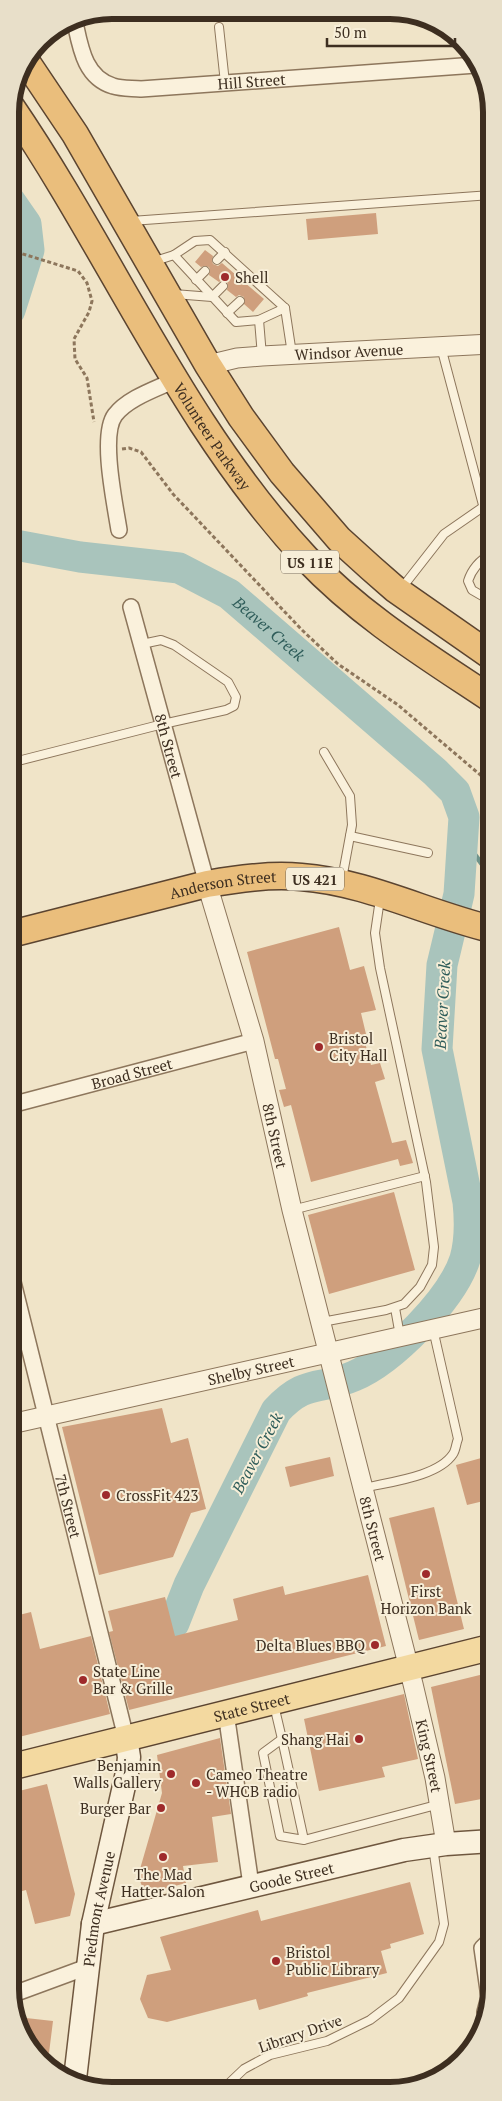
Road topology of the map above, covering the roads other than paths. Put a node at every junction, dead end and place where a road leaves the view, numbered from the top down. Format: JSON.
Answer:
{"nodes":[{"id":1,"x":76,"y":26,"type":"edge"},
{"id":2,"x":219,"y":27,"type":"dead end"},
{"id":3,"x":471,"y":65,"type":"edge"},
{"id":4,"x":30,"y":66,"type":"edge"},
{"id":5,"x":225,"y":82,"type":"junction"},
{"id":6,"x":19,"y":120,"type":"edge"},
{"id":7,"x":483,"y":196,"type":"edge"},
{"id":8,"x":124,"y":221,"type":"junction"},
{"id":9,"x":225,"y":252,"type":"junction"},
{"id":10,"x":174,"y":255,"type":"junction"},
{"id":11,"x":217,"y":260,"type":"dead end"},
{"id":12,"x":149,"y":263,"type":"junction"},
{"id":13,"x":241,"y":267,"type":"junction"},
{"id":14,"x":205,"y":271,"type":"dead end"},
{"id":15,"x":234,"y":274,"type":"dead end"},
{"id":16,"x":196,"y":280,"type":"junction"},
{"id":17,"x":222,"y":286,"type":"dead end"},
{"id":18,"x":167,"y":294,"type":"junction"},
{"id":19,"x":212,"y":296,"type":"junction"},
{"id":20,"x":240,"y":301,"type":"dead end"},
{"id":21,"x":285,"y":308,"type":"junction"},
{"id":22,"x":227,"y":313,"type":"junction"},
{"id":23,"x":259,"y":320,"type":"junction"},
{"id":24,"x":483,"y":344,"type":"edge"},
{"id":25,"x":441,"y":347,"type":"junction"},
{"id":26,"x":292,"y":354,"type":"junction"},
{"id":27,"x":262,"y":356,"type":"junction"},
{"id":28,"x":208,"y":365,"type":"junction"},
{"id":29,"x":175,"y":380,"type":"junction"},
{"id":30,"x":483,"y":503,"type":"edge"},
{"id":31,"x":483,"y":508,"type":"edge"},
{"id":32,"x":119,"y":530,"type":"dead end"},
{"id":33,"x":483,"y":559,"type":"edge"},
{"id":34,"x":399,"y":592,"type":"junction"},
{"id":35,"x":483,"y":596,"type":"edge"},
{"id":36,"x":131,"y":607,"type":"dead end"},
{"id":37,"x":142,"y":644,"type":"junction"},
{"id":38,"x":483,"y":650,"type":"edge"},
{"id":39,"x":483,"y":694,"type":"edge"},
{"id":40,"x":164,"y":724,"type":"junction"},
{"id":41,"x":324,"y":752,"type":"dead end"},
{"id":42,"x":19,"y":761,"type":"edge"},
{"id":43,"x":350,"y":836,"type":"junction"},
{"id":44,"x":428,"y":853,"type":"dead end"},
{"id":45,"x":206,"y":884,"type":"junction"},
{"id":46,"x":341,"y":884,"type":"junction"},
{"id":47,"x":380,"y":894,"type":"junction"},
{"id":48,"x":483,"y":927,"type":"edge"},
{"id":49,"x":19,"y":932,"type":"edge"},
{"id":50,"x":254,"y":1041,"type":"junction"},
{"id":51,"x":19,"y":1102,"type":"edge"},
{"id":52,"x":425,"y":1176,"type":"junction"},
{"id":53,"x":292,"y":1210,"type":"junction"},
{"id":54,"x":19,"y":1306,"type":"edge"},
{"id":55,"x":395,"y":1308,"type":"junction"},
{"id":56,"x":483,"y":1318,"type":"edge"},
{"id":57,"x":322,"y":1322,"type":"junction"},
{"id":58,"x":433,"y":1329,"type":"junction"},
{"id":59,"x":400,"y":1337,"type":"junction"},
{"id":60,"x":332,"y":1359,"type":"junction"},
{"id":61,"x":46,"y":1416,"type":"junction"},
{"id":62,"x":19,"y":1422,"type":"edge"},
{"id":63,"x":364,"y":1488,"type":"junction"},
{"id":64,"x":483,"y":1649,"type":"edge"},
{"id":65,"x":409,"y":1667,"type":"junction"},
{"id":66,"x":274,"y":1701,"type":"junction"},
{"id":67,"x":226,"y":1713,"type":"junction"},
{"id":68,"x":126,"y":1738,"type":"junction"},
{"id":69,"x":282,"y":1739,"type":"junction"},
{"id":70,"x":19,"y":1765,"type":"edge"},
{"id":71,"x":440,"y":1804,"type":"junction"},
{"id":72,"x":304,"y":1840,"type":"junction"},
{"id":73,"x":483,"y":1842,"type":"edge"},
{"id":74,"x":440,"y":1845,"type":"junction"},
{"id":75,"x":251,"y":1885,"type":"junction"},
{"id":76,"x":93,"y":1924,"type":"junction"},
{"id":77,"x":483,"y":1946,"type":"edge"},
{"id":78,"x":483,"y":1962,"type":"edge"},
{"id":79,"x":87,"y":1967,"type":"junction"},
{"id":80,"x":19,"y":1992,"type":"edge"},
{"id":81,"x":75,"y":2075,"type":"edge"},
{"id":82,"x":231,"y":2082,"type":"edge"}],
"edges":[{"from":1,"to":5,"type":"street","name":"Hill Street"},
{"from":2,"to":5,"type":"lane"},
{"from":3,"to":5,"type":"street","name":"Hill Street"},
{"from":4,"to":8,"type":"highway","number":"US 11E"},
{"from":6,"to":29,"type":"highway","name":"Volunteer Parkway","number":"US 11E"},
{"from":7,"to":8,"type":"lane"},
{"from":8,"to":12,"type":"highway","number":"US 11E"},
{"from":9,"to":10,"type":"lane"},
{"from":9,"to":11,"type":"lane"},
{"from":9,"to":13,"type":"lane"},
{"from":10,"to":12,"type":"lane"},
{"from":10,"to":16,"type":"lane"},
{"from":12,"to":18,"type":"highway","number":"US 11E"},
{"from":13,"to":15,"type":"lane"},
{"from":13,"to":21,"type":"lane"},
{"from":14,"to":16,"type":"lane"},
{"from":16,"to":19,"type":"lane"},
{"from":17,"to":19,"type":"lane"},
{"from":18,"to":19,"type":"lane"},
{"from":18,"to":28,"type":"highway","number":"US 11E"},
{"from":19,"to":22,"type":"lane"},
{"from":20,"to":22,"type":"lane"},
{"from":21,"to":23,"type":"lane"},
{"from":21,"to":26,"type":"lane"},
{"from":22,"to":23,"type":"lane"},
{"from":23,"to":27,"type":"lane"},
{"from":24,"to":25,"type":"street","name":"Windsor Avenue"},
{"from":25,"to":26,"type":"street","name":"Windsor Avenue"},
{"from":25,"to":30,"type":"lane"},
{"from":26,"to":27,"type":"street","name":"Windsor Avenue"},
{"from":27,"to":28,"type":"street","name":"Windsor Avenue"},
{"from":28,"to":29,"type":"highway"},
{"from":28,"to":34,"type":"highway","number":"US 11E"},
{"from":29,"to":32,"type":"street"},
{"from":29,"to":39,"type":"highway","name":"Volunteer Parkway","number":"US 11E"},
{"from":31,"to":34,"type":"lane"},
{"from":33,"to":35,"type":"lane"},
{"from":34,"to":38,"type":"highway","number":"US 11E"},
{"from":36,"to":37,"type":"street","name":"8th Street"},
{"from":37,"to":40,"type":"street","name":"8th Street"},
{"from":37,"to":40,"type":"lane"},
{"from":40,"to":42,"type":"lane"},
{"from":40,"to":45,"type":"street","name":"8th Street"},
{"from":41,"to":43,"type":"lane"},
{"from":43,"to":44,"type":"lane"},
{"from":43,"to":46,"type":"lane"},
{"from":45,"to":46,"type":"highway","name":"Anderson Street","number":"US 421"},
{"from":45,"to":49,"type":"highway","name":"Anderson Street","number":"US 421"},
{"from":45,"to":50,"type":"street","name":"8th Street"},
{"from":46,"to":47,"type":"highway","name":"Anderson Street","number":"US 421"},
{"from":47,"to":48,"type":"highway","name":"Anderson Street","number":"US 421"},
{"from":47,"to":52,"type":"lane"},
{"from":50,"to":51,"type":"street","name":"Broad Street"},
{"from":50,"to":53,"type":"street","name":"8th Street"},
{"from":52,"to":53,"type":"lane"},
{"from":52,"to":55,"type":"lane"},
{"from":53,"to":57,"type":"street","name":"8th Street"},
{"from":54,"to":61,"type":"street","name":"7th Street"},
{"from":55,"to":57,"type":"lane"},
{"from":55,"to":59,"type":"lane"},
{"from":56,"to":58,"type":"street","name":"Shelby Street"},
{"from":57,"to":60,"type":"street","name":"8th Street"},
{"from":58,"to":59,"type":"street","name":"Shelby Street"},
{"from":58,"to":63,"type":"lane"},
{"from":59,"to":60,"type":"street","name":"Shelby Street"},
{"from":60,"to":61,"type":"street","name":"Shelby Street"},
{"from":60,"to":63,"type":"street","name":"8th Street"},
{"from":61,"to":62,"type":"street","name":"Shelby Street"},
{"from":61,"to":68,"type":"street","name":"7th Street"},
{"from":63,"to":65,"type":"street","name":"8th Street"},
{"from":64,"to":65,"type":"main road","name":"State Street"},
{"from":65,"to":66,"type":"main road","name":"State Street"},
{"from":65,"to":71,"type":"street","name":"King Street"},
{"from":66,"to":67,"type":"main road","name":"State Street"},
{"from":66,"to":69,"type":"lane"},
{"from":67,"to":68,"type":"main road","name":"State Street"},
{"from":67,"to":75,"type":"street"},
{"from":68,"to":70,"type":"main road","name":"State Street"},
{"from":68,"to":76,"type":"main road","name":"Piedmont Avenue"},
{"from":69,"to":72,"type":"lane"},
{"from":69,"to":72,"type":"lane"},
{"from":71,"to":72,"type":"lane"},
{"from":71,"to":74,"type":"street","name":"King Street"},
{"from":73,"to":74,"type":"main road","name":"Goode Street"},
{"from":74,"to":75,"type":"main road","name":"Goode Street"},
{"from":74,"to":82,"type":"lane","name":"Library Drive"},
{"from":75,"to":76,"type":"main road","name":"Goode Street"},
{"from":76,"to":79,"type":"main road","name":"Piedmont Avenue"},
{"from":77,"to":78,"type":"street"},
{"from":79,"to":80,"type":"street"},
{"from":79,"to":81,"type":"main road","name":"Piedmont Avenue"}]}
